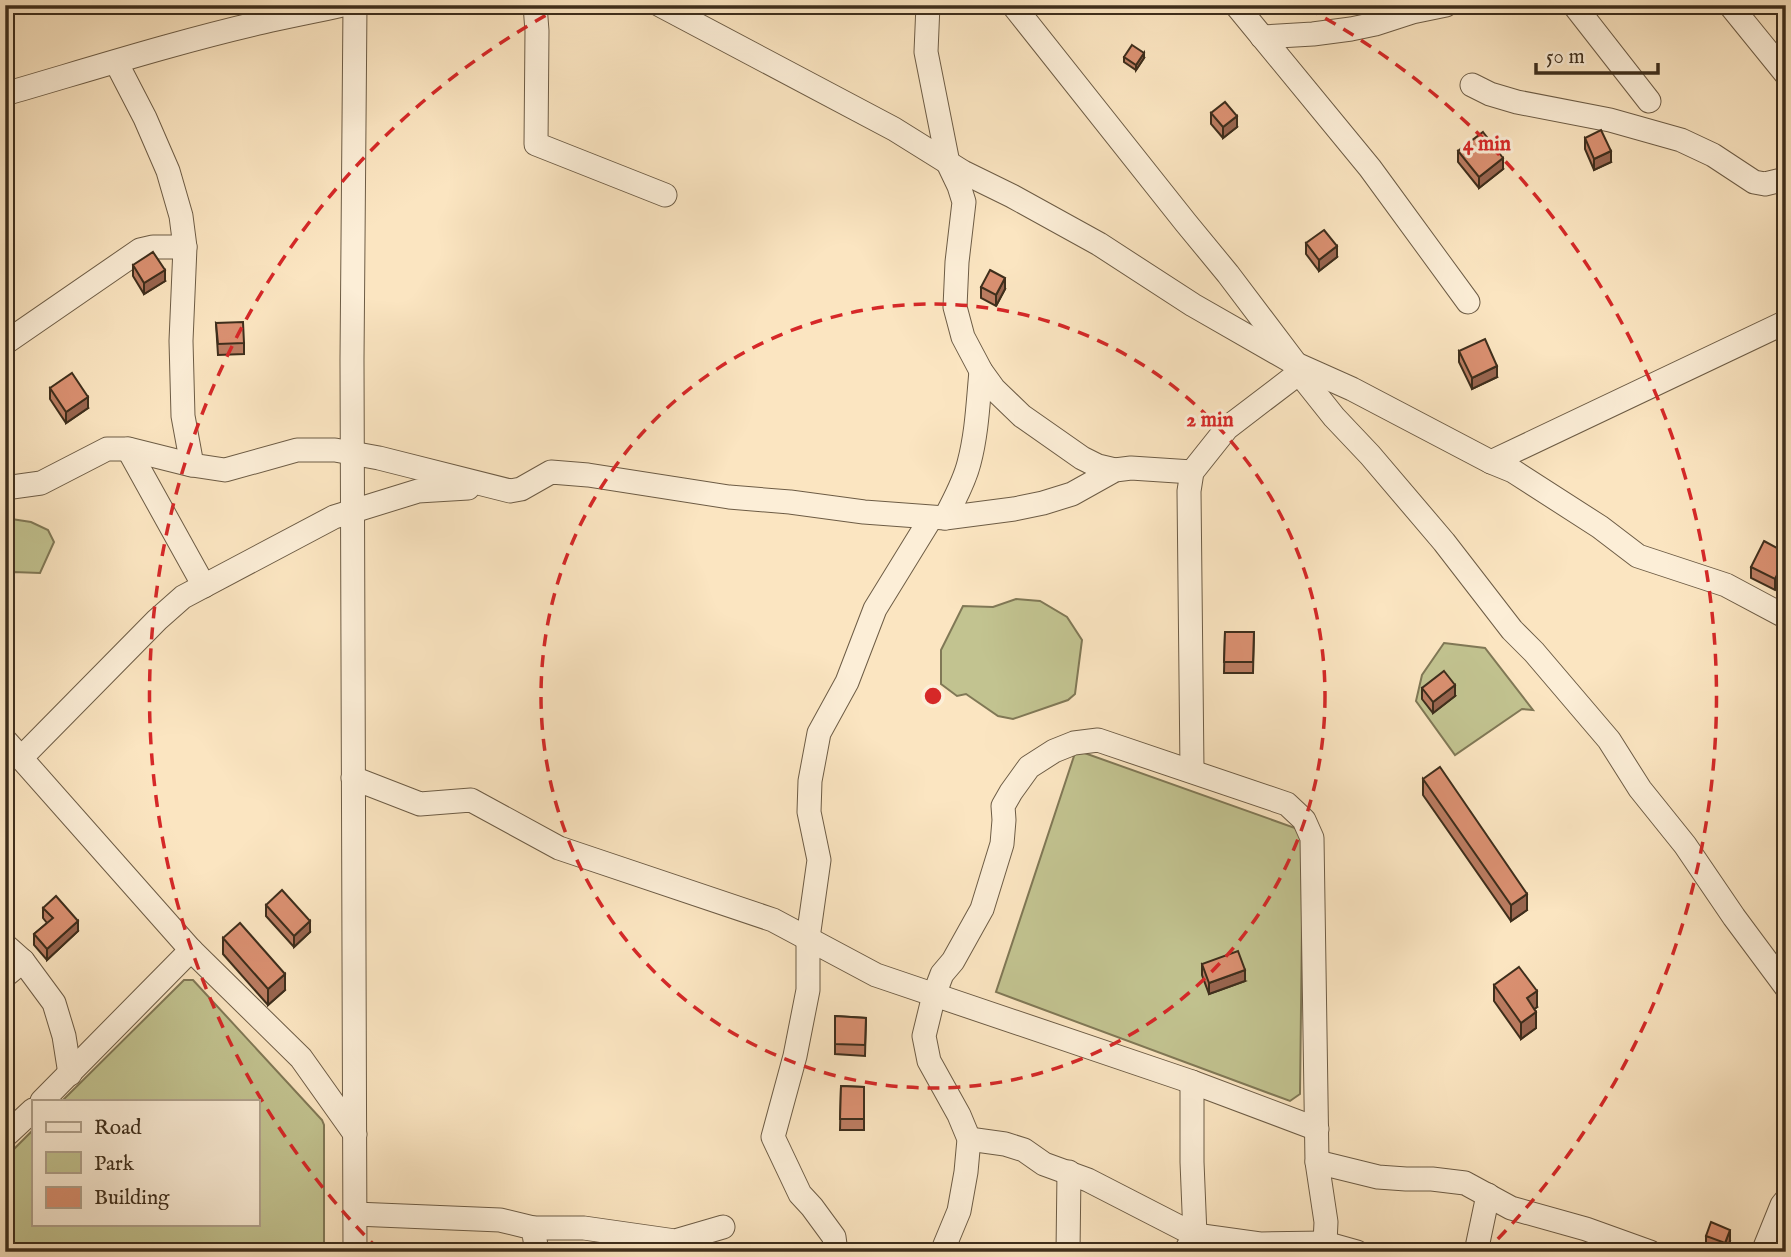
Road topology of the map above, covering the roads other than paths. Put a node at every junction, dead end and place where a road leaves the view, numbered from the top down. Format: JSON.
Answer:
{"nodes":[{"id":1,"x":342,"y":5,"type":"edge"},
{"id":2,"x":355,"y":5,"type":"edge"},
{"id":3,"x":536,"y":5,"type":"edge"},
{"id":4,"x":660,"y":5,"type":"edge"},
{"id":5,"x":928,"y":5,"type":"edge"},
{"id":6,"x":1013,"y":5,"type":"edge"},
{"id":7,"x":1236,"y":5,"type":"edge"},
{"id":8,"x":1446,"y":5,"type":"edge"},
{"id":9,"x":1574,"y":5,"type":"edge"},
{"id":10,"x":1730,"y":5,"type":"edge"},
{"id":11,"x":1262,"y":37,"type":"junction"},
{"id":12,"x":117,"y":62,"type":"junction"},
{"id":13,"x":1786,"y":74,"type":"edge"},
{"id":14,"x":1472,"y":85,"type":"dead end"},
{"id":15,"x":5,"y":94,"type":"edge"},
{"id":16,"x":1650,"y":101,"type":"dead end"},
{"id":17,"x":948,"y":163,"type":"junction"},
{"id":18,"x":1786,"y":179,"type":"edge"},
{"id":19,"x":665,"y":195,"type":"dead end"},
{"id":20,"x":185,"y":247,"type":"junction"},
{"id":21,"x":1468,"y":302,"type":"dead end"},
{"id":22,"x":1786,"y":322,"type":"edge"},
{"id":23,"x":5,"y":342,"type":"edge"},
{"id":24,"x":1297,"y":369,"type":"junction"},
{"id":25,"x":981,"y":371,"type":"junction"},
{"id":26,"x":128,"y":449,"type":"junction"},
{"id":27,"x":352,"y":453,"type":"junction"},
{"id":28,"x":1491,"y":462,"type":"junction"},
{"id":29,"x":192,"y":465,"type":"junction"},
{"id":30,"x":1115,"y":470,"type":"junction"},
{"id":31,"x":1192,"y":472,"type":"junction"},
{"id":32,"x":486,"y":486,"type":"junction"},
{"id":33,"x":5,"y":488,"type":"edge"},
{"id":34,"x":352,"y":512,"type":"junction"},
{"id":35,"x":938,"y":518,"type":"junction"},
{"id":36,"x":204,"y":586,"type":"junction"},
{"id":37,"x":1786,"y":617,"type":"edge"},
{"id":38,"x":5,"y":740,"type":"edge"},
{"id":39,"x":22,"y":757,"type":"junction"},
{"id":40,"x":1192,"y":770,"type":"junction"},
{"id":41,"x":353,"y":778,"type":"junction"},
{"id":42,"x":808,"y":938,"type":"junction"},
{"id":43,"x":5,"y":946,"type":"edge"},
{"id":44,"x":191,"y":950,"type":"junction"},
{"id":45,"x":23,"y":961,"type":"junction"},
{"id":46,"x":5,"y":976,"type":"edge"},
{"id":47,"x":1786,"y":987,"type":"edge"},
{"id":48,"x":934,"y":995,"type":"junction"},
{"id":49,"x":69,"y":1074,"type":"junction"},
{"id":50,"x":1192,"y":1083,"type":"junction"},
{"id":51,"x":43,"y":1100,"type":"edge"},
{"id":52,"x":32,"y":1111,"type":"edge"},
{"id":53,"x":1317,"y":1129,"type":"junction"},
{"id":54,"x":355,"y":1133,"type":"junction"},
{"id":55,"x":5,"y":1136,"type":"edge"},
{"id":56,"x":969,"y":1139,"type":"junction"},
{"id":57,"x":1317,"y":1162,"type":"junction"},
{"id":58,"x":1069,"y":1172,"type":"junction"},
{"id":59,"x":1488,"y":1195,"type":"junction"},
{"id":60,"x":1786,"y":1200,"type":"edge"},
{"id":61,"x":355,"y":1214,"type":"junction"},
{"id":62,"x":723,"y":1227,"type":"dead end"},
{"id":63,"x":533,"y":1228,"type":"junction"},
{"id":64,"x":1190,"y":1243,"type":"edge"},
{"id":65,"x":675,"y":1246,"type":"edge"},
{"id":66,"x":1324,"y":1247,"type":"edge"},
{"id":67,"x":355,"y":1252,"type":"edge"},
{"id":68,"x":537,"y":1252,"type":"edge"},
{"id":69,"x":836,"y":1252,"type":"edge"},
{"id":70,"x":942,"y":1252,"type":"edge"},
{"id":71,"x":1068,"y":1252,"type":"edge"},
{"id":72,"x":1357,"y":1252,"type":"edge"},
{"id":73,"x":1475,"y":1252,"type":"edge"},
{"id":74,"x":1650,"y":1252,"type":"edge"},
{"id":75,"x":1763,"y":1252,"type":"edge"}],
"edges":[{"from":1,"to":12,"type":"street"},
{"from":2,"to":27,"type":"street"},
{"from":3,"to":19,"type":"street"},
{"from":4,"to":17,"type":"street"},
{"from":5,"to":17,"type":"street"},
{"from":6,"to":24,"type":"street"},
{"from":7,"to":11,"type":"street"},
{"from":8,"to":11,"type":"street"},
{"from":9,"to":16,"type":"street"},
{"from":10,"to":13,"type":"street"},
{"from":11,"to":21,"type":"street"},
{"from":12,"to":15,"type":"street"},
{"from":12,"to":20,"type":"street"},
{"from":14,"to":18,"type":"street"},
{"from":17,"to":24,"type":"street"},
{"from":17,"to":25,"type":"street"},
{"from":20,"to":23,"type":"street"},
{"from":20,"to":29,"type":"street"},
{"from":22,"to":28,"type":"street"},
{"from":24,"to":28,"type":"street"},
{"from":24,"to":31,"type":"street"},
{"from":24,"to":47,"type":"street"},
{"from":25,"to":30,"type":"street"},
{"from":25,"to":35,"type":"street"},
{"from":26,"to":29,"type":"street"},
{"from":26,"to":33,"type":"street"},
{"from":26,"to":36,"type":"street"},
{"from":27,"to":29,"type":"street"},
{"from":27,"to":32,"type":"street"},
{"from":27,"to":34,"type":"street"},
{"from":28,"to":37,"type":"street"},
{"from":30,"to":31,"type":"street"},
{"from":30,"to":35,"type":"street"},
{"from":31,"to":40,"type":"street"},
{"from":32,"to":34,"type":"street"},
{"from":32,"to":35,"type":"street"},
{"from":34,"to":36,"type":"street"},
{"from":34,"to":41,"type":"street"},
{"from":35,"to":42,"type":"street"},
{"from":36,"to":39,"type":"street"},
{"from":38,"to":39,"type":"street"},
{"from":39,"to":44,"type":"street"},
{"from":40,"to":48,"type":"street"},
{"from":40,"to":53,"type":"street"},
{"from":41,"to":42,"type":"street"},
{"from":41,"to":54,"type":"street"},
{"from":42,"to":48,"type":"street"},
{"from":42,"to":69,"type":"street"},
{"from":43,"to":45,"type":"street"},
{"from":44,"to":49,"type":"street"},
{"from":44,"to":54,"type":"street"},
{"from":45,"to":46,"type":"street"},
{"from":45,"to":49,"type":"street"},
{"from":48,"to":50,"type":"street"},
{"from":48,"to":56,"type":"street"},
{"from":49,"to":51,"type":"street"},
{"from":50,"to":53,"type":"street"},
{"from":50,"to":64,"type":"street"},
{"from":52,"to":55,"type":"street"},
{"from":53,"to":57,"type":"street"},
{"from":54,"to":61,"type":"street"},
{"from":56,"to":58,"type":"street"},
{"from":56,"to":70,"type":"street"},
{"from":57,"to":59,"type":"street"},
{"from":57,"to":66,"type":"street"},
{"from":58,"to":64,"type":"street"},
{"from":58,"to":71,"type":"street"},
{"from":59,"to":73,"type":"street"},
{"from":59,"to":74,"type":"street"},
{"from":60,"to":75,"type":"street"},
{"from":61,"to":63,"type":"street"},
{"from":61,"to":67,"type":"street"},
{"from":62,"to":65,"type":"street"},
{"from":63,"to":65,"type":"street"},
{"from":63,"to":68,"type":"street"},
{"from":64,"to":66,"type":"street"},
{"from":66,"to":72,"type":"street"}]}
